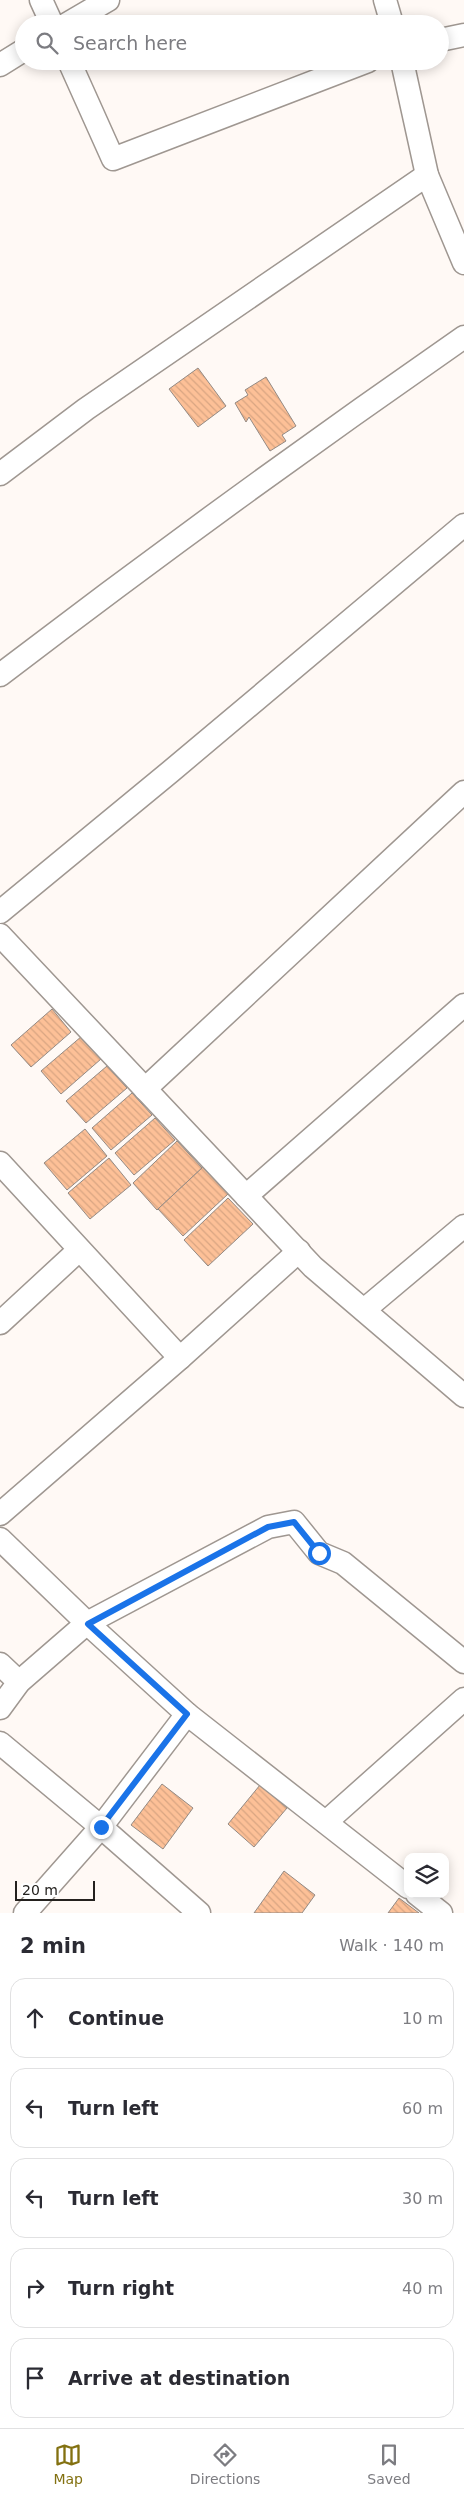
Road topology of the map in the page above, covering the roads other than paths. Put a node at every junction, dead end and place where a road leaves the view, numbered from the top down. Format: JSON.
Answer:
{"nodes":[{"id":1,"x":41,"y":0,"type":"edge"},
{"id":2,"x":108,"y":0,"type":"edge"},
{"id":3,"x":385,"y":0,"type":"edge"},
{"id":4,"x":48,"y":15,"type":"edge"},
{"id":5,"x":82,"y":15,"type":"edge"},
{"id":6,"x":389,"y":15,"type":"edge"},
{"id":7,"x":464,"y":35,"type":"edge"},
{"id":8,"x":449,"y":38,"type":"edge"},
{"id":9,"x":15,"y":56,"type":"edge"},
{"id":10,"x":0,"y":65,"type":"edge"},
{"id":11,"x":73,"y":70,"type":"edge"},
{"id":12,"x":345,"y":70,"type":"edge"},
{"id":13,"x":404,"y":70,"type":"edge"},
{"id":14,"x":426,"y":175,"type":"junction"},
{"id":15,"x":464,"y":263,"type":"edge"},
{"id":16,"x":464,"y":337,"type":"edge"},
{"id":17,"x":0,"y":474,"type":"edge"},
{"id":18,"x":464,"y":525,"type":"edge"},
{"id":19,"x":0,"y":675,"type":"edge"},
{"id":20,"x":464,"y":792,"type":"edge"},
{"id":21,"x":0,"y":912,"type":"edge"},
{"id":22,"x":0,"y":936,"type":"edge"},
{"id":23,"x":464,"y":1005,"type":"edge"},
{"id":24,"x":145,"y":1089,"type":"junction"},
{"id":25,"x":0,"y":1162,"type":"edge"},
{"id":26,"x":246,"y":1196,"type":"junction"},
{"id":27,"x":464,"y":1226,"type":"edge"},
{"id":28,"x":79,"y":1250,"type":"junction"},
{"id":29,"x":298,"y":1251,"type":"junction"},
{"id":30,"x":364,"y":1310,"type":"junction"},
{"id":31,"x":0,"y":1323,"type":"edge"},
{"id":32,"x":180,"y":1358,"type":"junction"},
{"id":33,"x":464,"y":1396,"type":"edge"},
{"id":34,"x":0,"y":1514,"type":"edge"},
{"id":35,"x":0,"y":1539,"type":"edge"},
{"id":36,"x":88,"y":1624,"type":"junction"},
{"id":37,"x":464,"y":1662,"type":"edge"},
{"id":38,"x":0,"y":1664,"type":"edge"},
{"id":39,"x":19,"y":1682,"type":"junction"},
{"id":40,"x":464,"y":1699,"type":"edge"},
{"id":41,"x":0,"y":1708,"type":"edge"},
{"id":42,"x":187,"y":1714,"type":"junction"},
{"id":43,"x":0,"y":1743,"type":"edge"},
{"id":44,"x":326,"y":1822,"type":"junction"},
{"id":45,"x":101,"y":1827,"type":"junction"},
{"id":46,"x":404,"y":1884,"type":"edge"},
{"id":47,"x":422,"y":1898,"type":"edge"},
{"id":48,"x":25,"y":1913,"type":"edge"},
{"id":49,"x":199,"y":1913,"type":"edge"},
{"id":50,"x":441,"y":1913,"type":"edge"}],
"edges":[{"from":1,"to":4,"type":"street"},
{"from":2,"to":5,"type":"street"},
{"from":3,"to":6,"type":"street"},
{"from":7,"to":8,"type":"street"},
{"from":9,"to":10,"type":"street"},
{"from":11,"to":12,"type":"street"},
{"from":13,"to":14,"type":"street"},
{"from":14,"to":15,"type":"street"},
{"from":14,"to":17,"type":"street"},
{"from":16,"to":19,"type":"street"},
{"from":18,"to":21,"type":"street"},
{"from":20,"to":24,"type":"street"},
{"from":22,"to":24,"type":"street"},
{"from":23,"to":26,"type":"street"},
{"from":24,"to":26,"type":"street"},
{"from":25,"to":28,"type":"street"},
{"from":26,"to":29,"type":"street"},
{"from":27,"to":30,"type":"street"},
{"from":28,"to":31,"type":"street"},
{"from":28,"to":32,"type":"street"},
{"from":29,"to":30,"type":"street"},
{"from":29,"to":32,"type":"street"},
{"from":30,"to":33,"type":"street"},
{"from":32,"to":34,"type":"street"},
{"from":35,"to":36,"type":"street"},
{"from":36,"to":37,"type":"street"},
{"from":36,"to":39,"type":"street"},
{"from":36,"to":42,"type":"street"},
{"from":38,"to":39,"type":"street"},
{"from":39,"to":41,"type":"street"},
{"from":40,"to":44,"type":"street"},
{"from":42,"to":44,"type":"street"},
{"from":42,"to":45,"type":"street"},
{"from":43,"to":45,"type":"street"},
{"from":44,"to":46,"type":"street"},
{"from":45,"to":48,"type":"street"},
{"from":45,"to":49,"type":"street"},
{"from":47,"to":50,"type":"street"}]}
